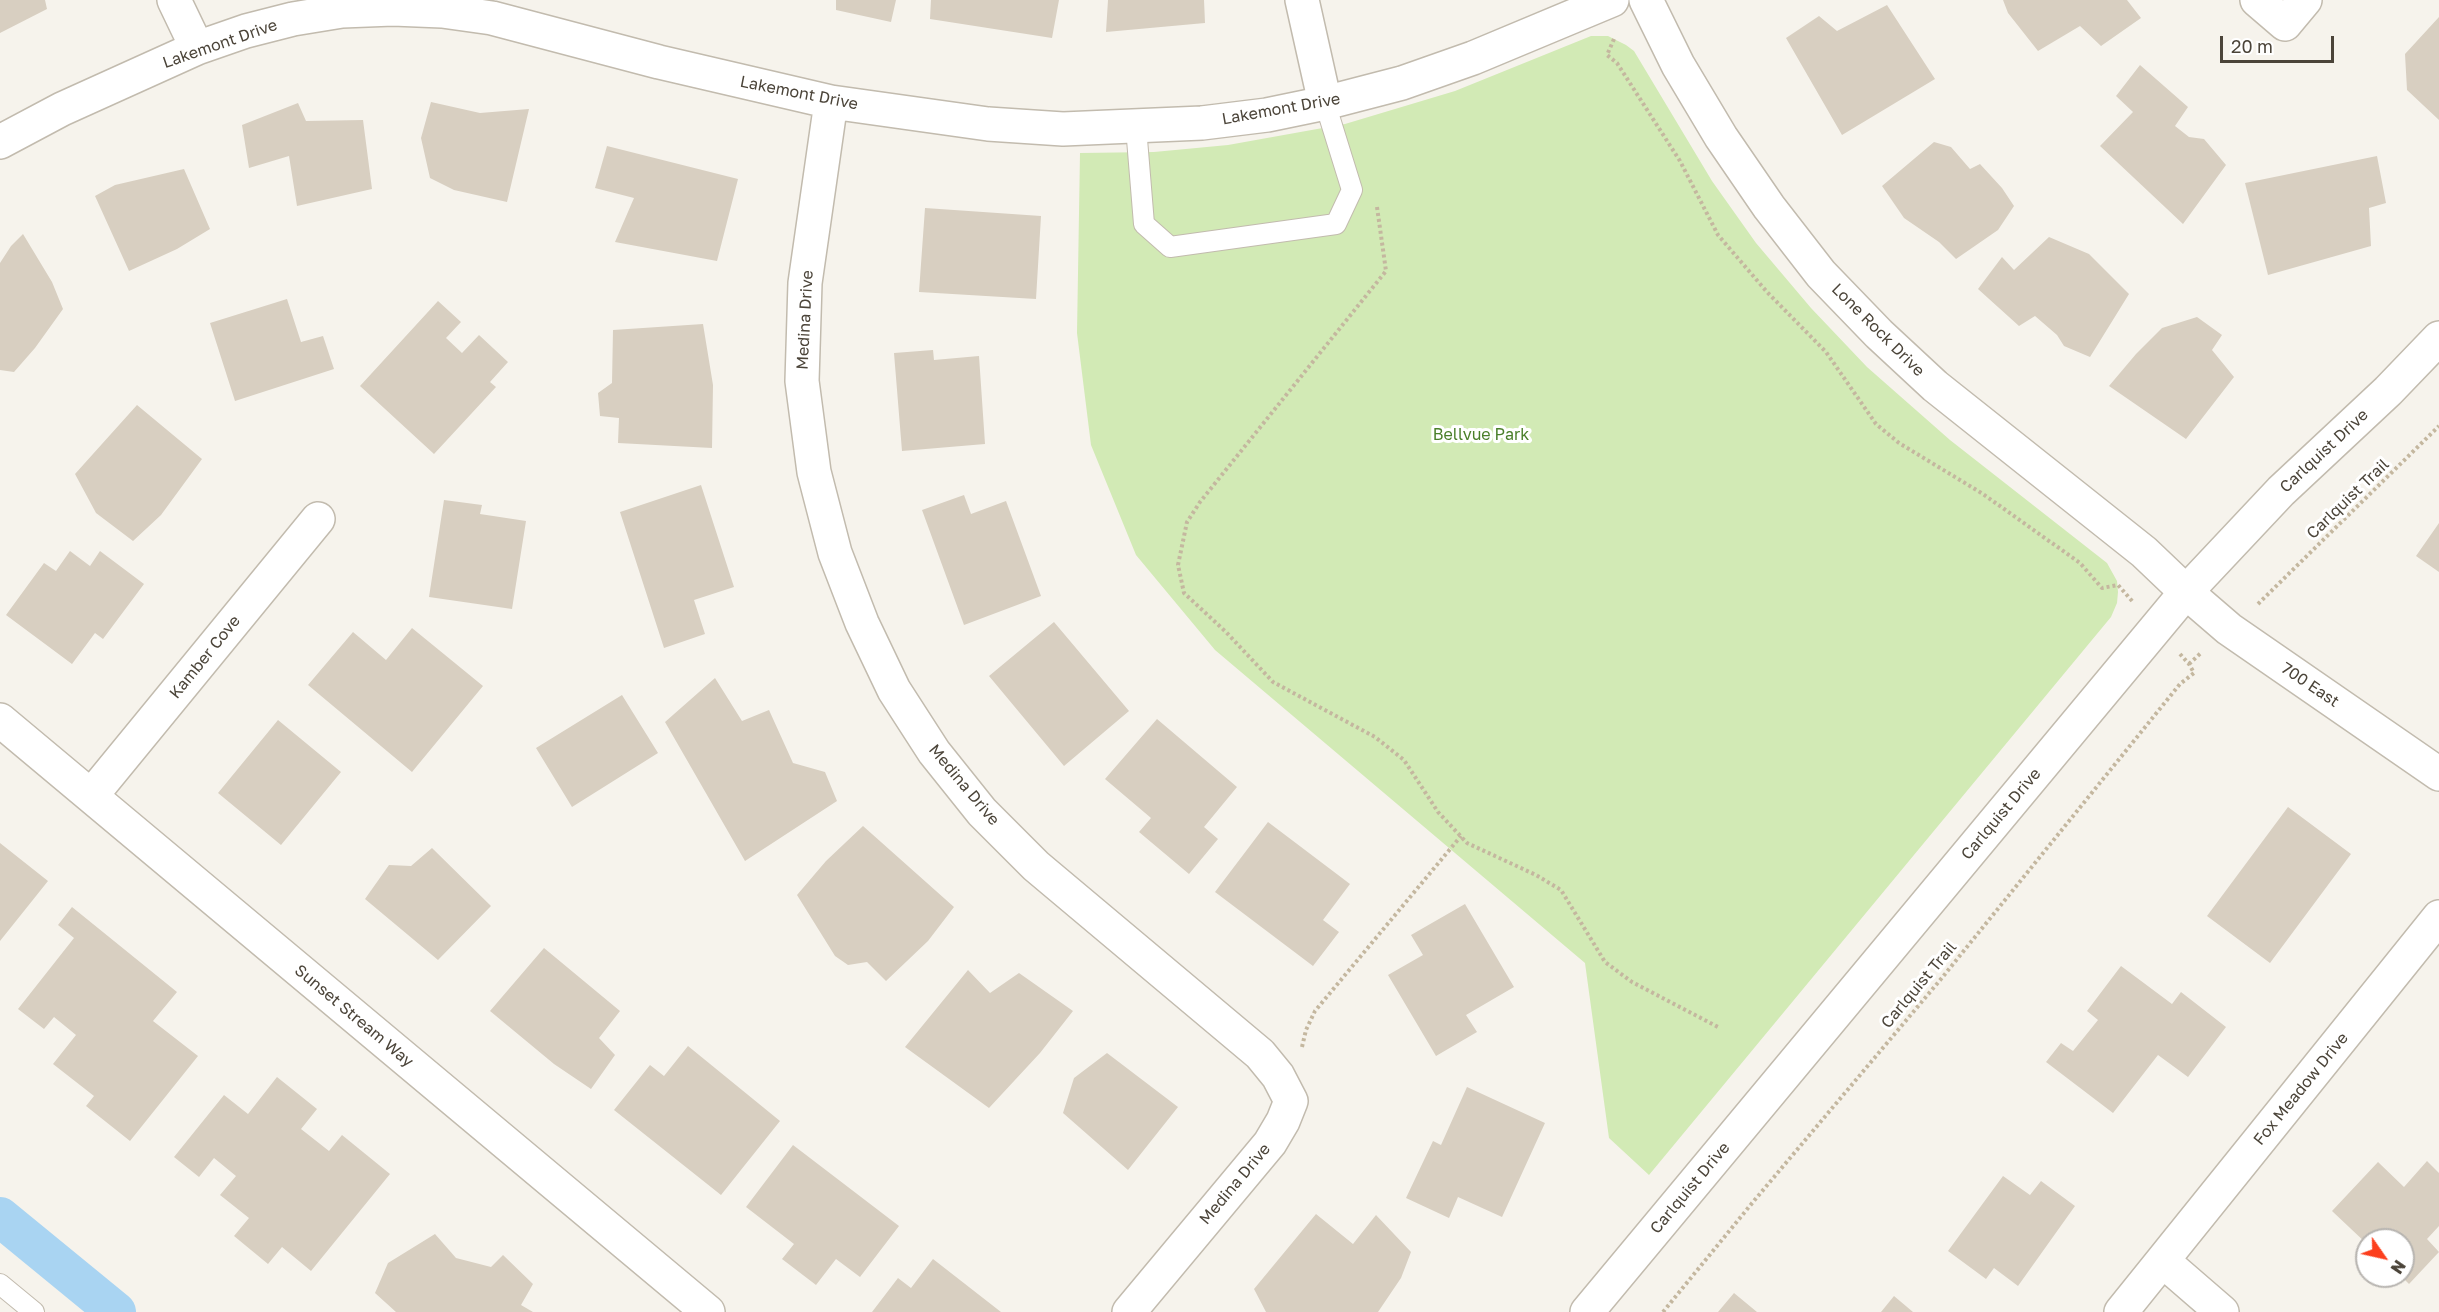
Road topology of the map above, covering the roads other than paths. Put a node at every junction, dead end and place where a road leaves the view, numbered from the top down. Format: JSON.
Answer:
{"nodes":[{"id":1,"x":174,"y":0,"type":"edge"},
{"id":2,"x":1302,"y":0,"type":"edge"},
{"id":3,"x":1612,"y":0,"type":"edge"},
{"id":4,"x":1646,"y":0,"type":"edge"},
{"id":5,"x":2257,"y":0,"type":"edge"},
{"id":6,"x":2295,"y":12,"type":"edge"},
{"id":7,"x":197,"y":48,"type":"junction"},
{"id":8,"x":831,"y":102,"type":"junction"},
{"id":9,"x":1325,"y":103,"type":"junction"},
{"id":10,"x":1136,"y":127,"type":"junction"},
{"id":11,"x":0,"y":142,"type":"edge"},
{"id":12,"x":2439,"y":338,"type":"edge"},
{"id":13,"x":318,"y":519,"type":"dead end"},
{"id":14,"x":2186,"y":592,"type":"junction"},
{"id":15,"x":0,"y":720,"type":"edge"},
{"id":16,"x":2439,"y":774,"type":"edge"},
{"id":17,"x":91,"y":796,"type":"junction"},
{"id":18,"x":2439,"y":917,"type":"edge"},
{"id":19,"x":2163,"y":1261,"type":"junction"},
{"id":20,"x":0,"y":1284,"type":"edge"},
{"id":21,"x":34,"y":1312,"type":"edge"},
{"id":22,"x":708,"y":1312,"type":"edge"},
{"id":23,"x":1129,"y":1312,"type":"edge"},
{"id":24,"x":1587,"y":1312,"type":"edge"},
{"id":25,"x":2121,"y":1312,"type":"edge"},
{"id":26,"x":2222,"y":1312,"type":"edge"}],
"edges":[{"from":1,"to":7,"type":"street"},
{"from":2,"to":9,"type":"street"},
{"from":3,"to":9,"type":"street","name":"Lakemont Drive"},
{"from":4,"to":14,"type":"street","name":"Lone Rock Drive"},
{"from":5,"to":6,"type":"street"},
{"from":7,"to":8,"type":"street","name":"Lakemont Drive"},
{"from":7,"to":11,"type":"street","name":"Lakemont Drive"},
{"from":8,"to":10,"type":"street","name":"Lakemont Drive"},
{"from":8,"to":23,"type":"street","name":"Medina Drive"},
{"from":9,"to":10,"type":"street","name":"Lakemont Drive"},
{"from":9,"to":10,"type":"lane"},
{"from":12,"to":14,"type":"street","name":"Carlquist Drive"},
{"from":13,"to":17,"type":"street","name":"Kamber Cove"},
{"from":14,"to":16,"type":"street","name":"700 East"},
{"from":14,"to":24,"type":"street","name":"Carlquist Drive"},
{"from":15,"to":17,"type":"street","name":"Sunset Stream Way"},
{"from":17,"to":22,"type":"street","name":"Sunset Stream Way"},
{"from":18,"to":19,"type":"street","name":"Fox Meadow Drive"},
{"from":19,"to":25,"type":"street","name":"Fox Meadow Drive"},
{"from":19,"to":26,"type":"street"},
{"from":20,"to":21,"type":"lane"}]}
